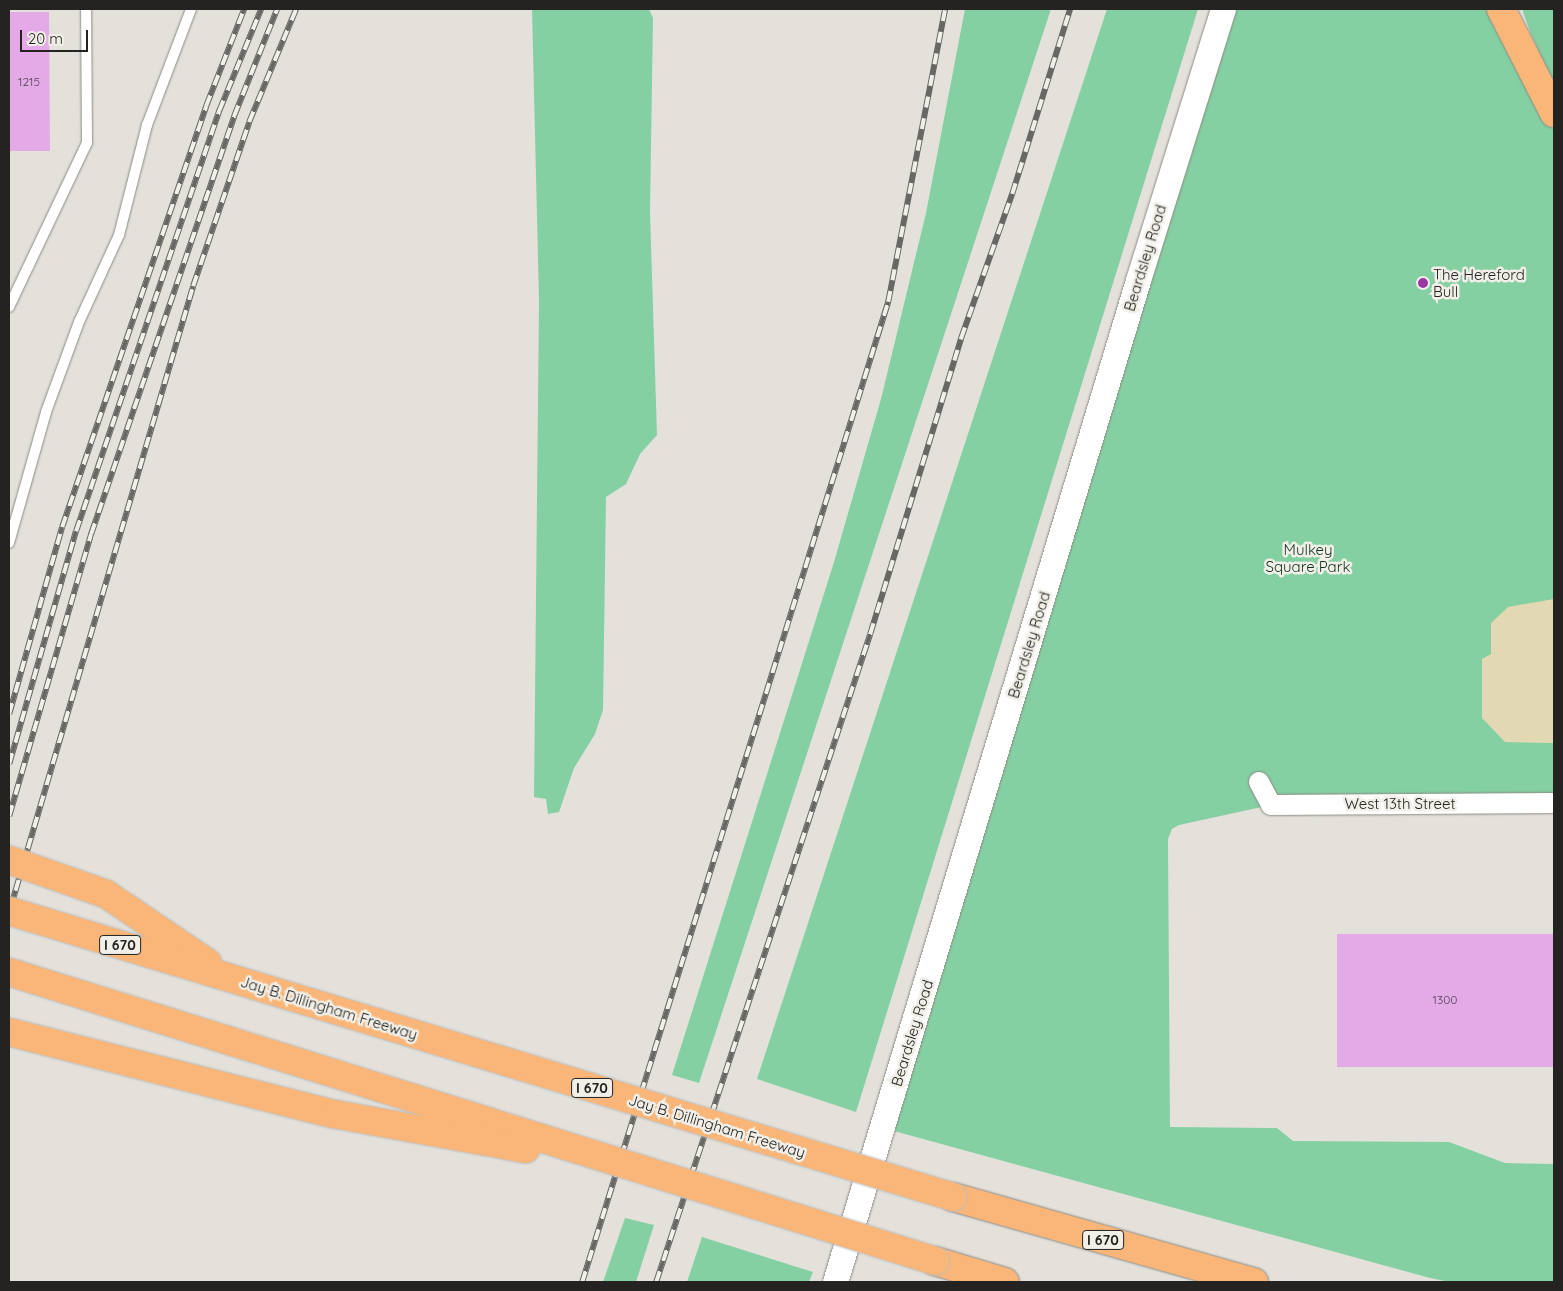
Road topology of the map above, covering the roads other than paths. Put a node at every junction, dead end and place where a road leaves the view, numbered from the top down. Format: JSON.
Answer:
{"nodes":[{"id":1,"x":86,"y":9,"type":"edge"},
{"id":2,"x":191,"y":9,"type":"edge"},
{"id":3,"x":1223,"y":9,"type":"edge"},
{"id":4,"x":1501,"y":9,"type":"edge"},
{"id":5,"x":1554,"y":113,"type":"edge"},
{"id":6,"x":9,"y":307,"type":"edge"},
{"id":7,"x":9,"y":543,"type":"edge"},
{"id":8,"x":1259,"y":782,"type":"dead end"},
{"id":9,"x":1554,"y":803,"type":"edge"},
{"id":10,"x":9,"y":860,"type":"edge"},
{"id":11,"x":9,"y":911,"type":"edge"},
{"id":12,"x":9,"y":972,"type":"edge"},
{"id":13,"x":232,"y":979,"type":"junction"},
{"id":14,"x":9,"y":1032,"type":"edge"},
{"id":15,"x":648,"y":1172,"type":"junction"},
{"id":16,"x":835,"y":1282,"type":"edge"},
{"id":17,"x":1005,"y":1282,"type":"edge"},
{"id":18,"x":1254,"y":1282,"type":"edge"}],
"edges":[{"from":1,"to":6,"type":"lane"},
{"from":2,"to":7,"type":"lane"},
{"from":3,"to":16,"type":"street","name":"Beardsley Road"},
{"from":4,"to":5,"type":"highway"},
{"from":8,"to":9,"type":"street","name":"West 13th Street"},
{"from":10,"to":13,"type":"highway","bridge":true},
{"from":11,"to":13,"type":"highway","name":"Jay B. Dillingham Freeway","number":"I 670","bridge":true},
{"from":12,"to":15,"type":"highway","bridge":true},
{"from":13,"to":18,"type":"highway","name":"Jay B. Dillingham Freeway","number":"I 670","bridge":true},
{"from":14,"to":15,"type":"highway","bridge":true},
{"from":15,"to":17,"type":"highway","bridge":true}]}
